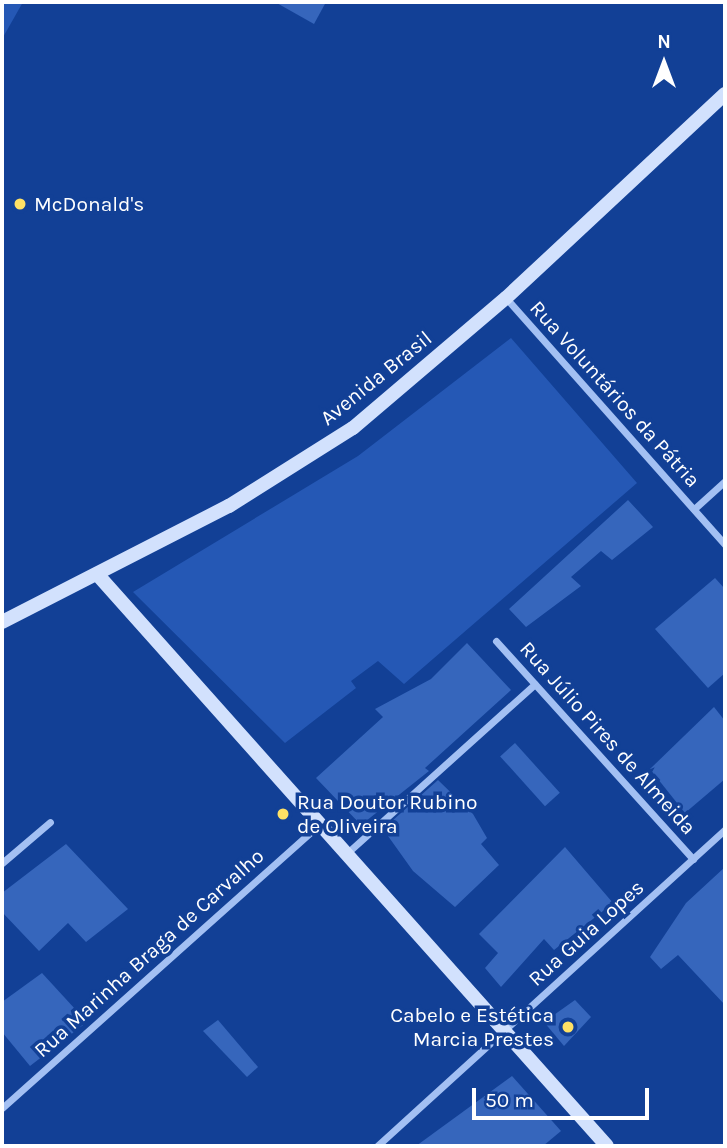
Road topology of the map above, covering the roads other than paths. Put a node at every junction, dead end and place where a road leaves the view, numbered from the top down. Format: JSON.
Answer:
{"nodes":[{"id":1,"x":725,"y":94,"type":"edge"},
{"id":2,"x":506,"y":298,"type":"junction"},
{"id":3,"x":725,"y":481,"type":"edge"},
{"id":4,"x":694,"y":509,"type":"junction"},
{"id":5,"x":725,"y":545,"type":"edge"},
{"id":6,"x":97,"y":574,"type":"junction"},
{"id":7,"x":2,"y":622,"type":"edge"},
{"id":8,"x":496,"y":641,"type":"dead end"},
{"id":9,"x":535,"y":684,"type":"junction"},
{"id":10,"x":50,"y":821,"type":"dead end"},
{"id":11,"x":320,"y":824,"type":"junction"},
{"id":12,"x":725,"y":830,"type":"edge"},
{"id":13,"x":346,"y":854,"type":"junction"},
{"id":14,"x":693,"y":859,"type":"junction"},
{"id":15,"x":2,"y":863,"type":"edge"},
{"id":16,"x":504,"y":1031,"type":"junction"},
{"id":17,"x":2,"y":1106,"type":"edge"},
{"id":18,"x":377,"y":1146,"type":"edge"},
{"id":19,"x":607,"y":1146,"type":"edge"}],
"edges":[{"from":1,"to":2,"type":"main road","name":"Avenida Brasil"},
{"from":2,"to":4,"type":"street","name":"Rua Voluntários da Pátria"},
{"from":2,"to":6,"type":"main road","name":"Avenida Brasil"},
{"from":3,"to":4,"type":"street"},
{"from":4,"to":5,"type":"street","name":"Rua Voluntários da Pátria"},
{"from":6,"to":7,"type":"main road","name":"Avenida Brasil"},
{"from":6,"to":11,"type":"main road"},
{"from":8,"to":9,"type":"street","name":"Rua Júlio Pires de Almeida"},
{"from":9,"to":13,"type":"street"},
{"from":9,"to":14,"type":"street","name":"Rua Júlio Pires de Almeida"},
{"from":10,"to":15,"type":"street"},
{"from":11,"to":13,"type":"main road"},
{"from":11,"to":17,"type":"street","name":"Rua Marinha Braga de Carvalho"},
{"from":12,"to":14,"type":"street","name":"Rua Guia Lopes"},
{"from":13,"to":16,"type":"main road"},
{"from":14,"to":16,"type":"street","name":"Rua Guia Lopes"},
{"from":16,"to":18,"type":"street","name":"Rua Guia Lopes"},
{"from":16,"to":19,"type":"main road"}]}
